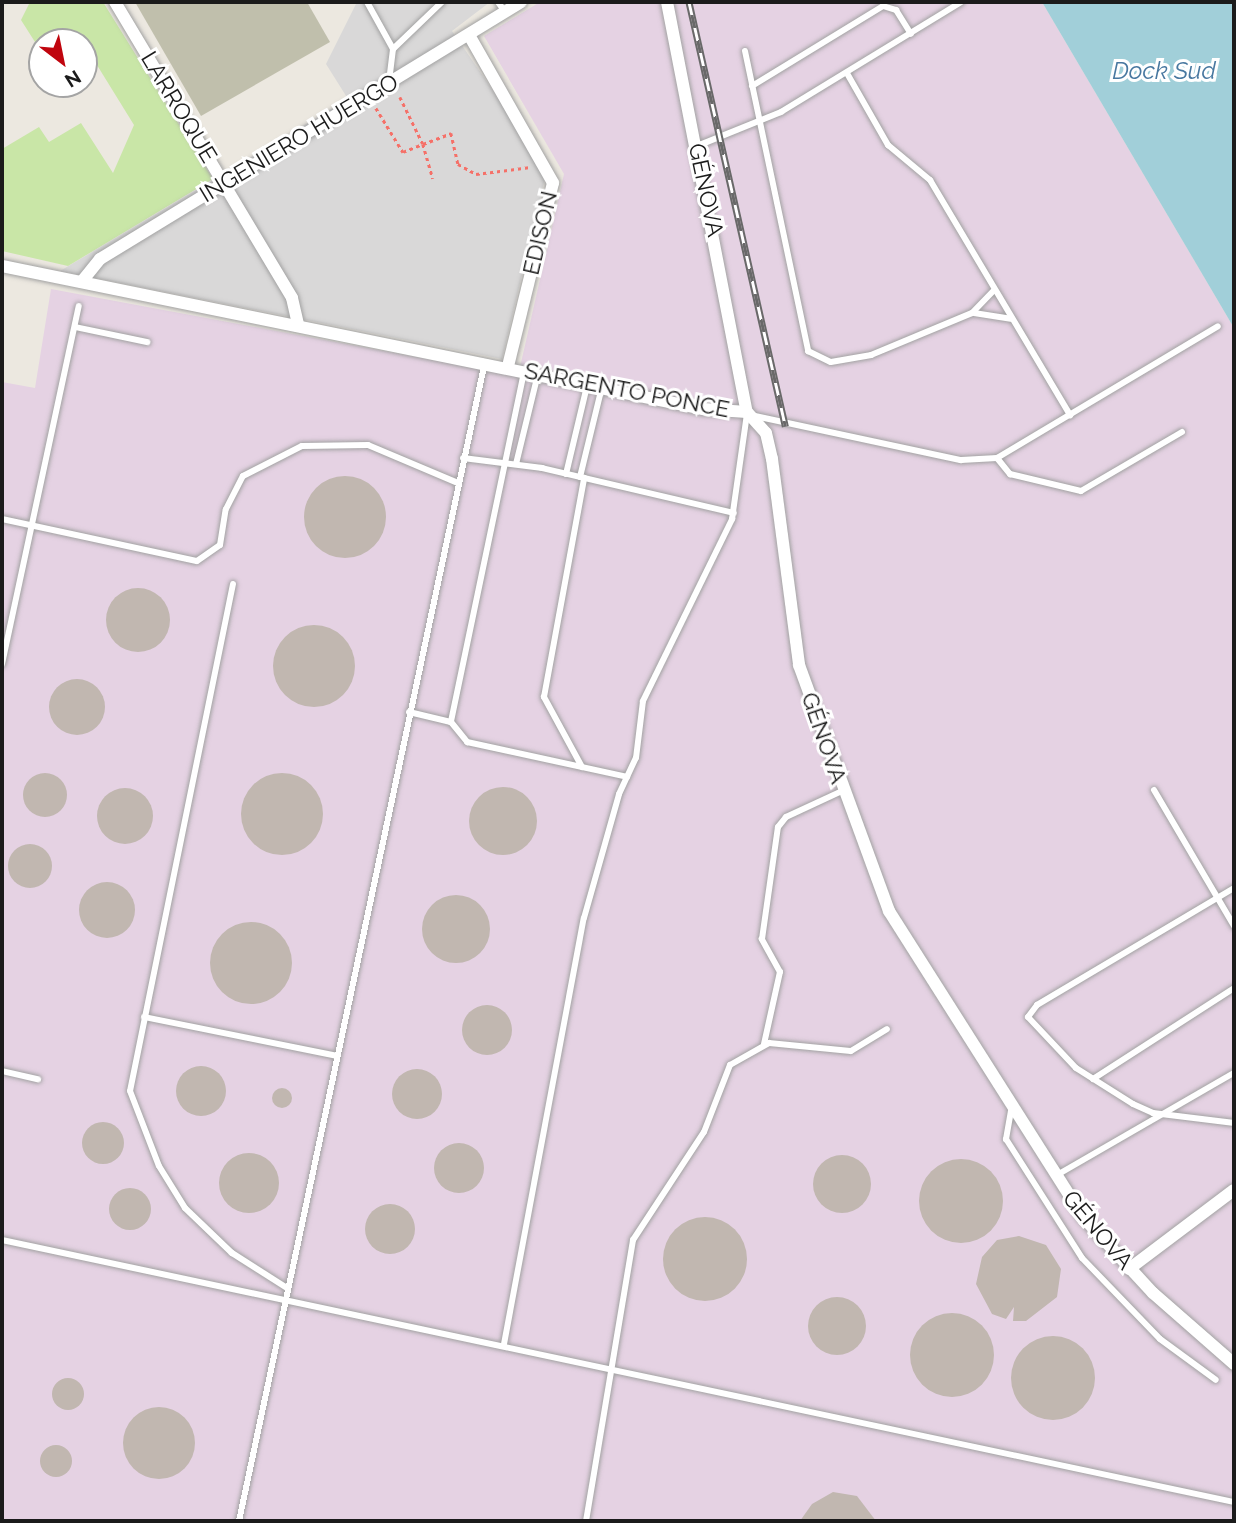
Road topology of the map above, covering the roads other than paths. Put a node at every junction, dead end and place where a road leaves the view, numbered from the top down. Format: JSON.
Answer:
{"nodes":[{"id":1,"x":115,"y":2,"type":"edge"},
{"id":2,"x":367,"y":2,"type":"edge"},
{"id":3,"x":442,"y":2,"type":"edge"},
{"id":4,"x":521,"y":2,"type":"edge"},
{"id":5,"x":667,"y":2,"type":"edge"},
{"id":6,"x":961,"y":2,"type":"edge"},
{"id":7,"x":501,"y":7,"type":"edge"},
{"id":8,"x":911,"y":34,"type":"junction"},
{"id":9,"x":469,"y":35,"type":"junction"},
{"id":10,"x":393,"y":49,"type":"junction"},
{"id":11,"x":745,"y":51,"type":"dead end"},
{"id":12,"x":848,"y":75,"type":"junction"},
{"id":13,"x":389,"y":83,"type":"junction"},
{"id":14,"x":752,"y":86,"type":"junction"},
{"id":15,"x":759,"y":123,"type":"junction"},
{"id":16,"x":697,"y":146,"type":"junction"},
{"id":17,"x":225,"y":183,"type":"junction"},
{"id":18,"x":2,"y":266,"type":"edge"},
{"id":19,"x":83,"y":280,"type":"junction"},
{"id":20,"x":994,"y":290,"type":"junction"},
{"id":21,"x":79,"y":306,"type":"dead end"},
{"id":22,"x":972,"y":313,"type":"junction"},
{"id":23,"x":1011,"y":319,"type":"junction"},
{"id":24,"x":299,"y":324,"type":"junction"},
{"id":25,"x":1218,"y":326,"type":"dead end"},
{"id":26,"x":75,"y":327,"type":"junction"},
{"id":27,"x":147,"y":342,"type":"dead end"},
{"id":28,"x":485,"y":362,"type":"junction"},
{"id":29,"x":508,"y":366,"type":"junction"},
{"id":30,"x":531,"y":372,"type":"junction"},
{"id":31,"x":587,"y":384,"type":"junction"},
{"id":32,"x":602,"y":387,"type":"junction"},
{"id":33,"x":747,"y":412,"type":"junction"},
{"id":34,"x":1070,"y":415,"type":"junction"},
{"id":35,"x":1182,"y":432,"type":"dead end"},
{"id":36,"x":463,"y":458,"type":"junction"},
{"id":37,"x":997,"y":458,"type":"junction"},
{"id":38,"x":505,"y":462,"type":"junction"},
{"id":39,"x":516,"y":464,"type":"junction"},
{"id":40,"x":566,"y":474,"type":"junction"},
{"id":41,"x":582,"y":477,"type":"junction"},
{"id":42,"x":458,"y":483,"type":"junction"},
{"id":43,"x":734,"y":513,"type":"junction"},
{"id":44,"x":2,"y":519,"type":"edge"},
{"id":45,"x":32,"y":525,"type":"junction"},
{"id":46,"x":233,"y":584,"type":"dead end"},
{"id":47,"x":2,"y":664,"type":"edge"},
{"id":48,"x":409,"y":712,"type":"junction"},
{"id":49,"x":451,"y":722,"type":"junction"},
{"id":50,"x":582,"y":767,"type":"junction"},
{"id":51,"x":627,"y":777,"type":"junction"},
{"id":52,"x":1154,"y":790,"type":"dead end"},
{"id":53,"x":842,"y":791,"type":"junction"},
{"id":54,"x":1234,"y":888,"type":"edge"},
{"id":55,"x":1218,"y":898,"type":"junction"},
{"id":56,"x":1234,"y":926,"type":"edge"},
{"id":57,"x":1234,"y":988,"type":"edge"},
{"id":58,"x":144,"y":1017,"type":"junction"},
{"id":59,"x":887,"y":1029,"type":"dead end"},
{"id":60,"x":764,"y":1044,"type":"junction"},
{"id":61,"x":337,"y":1056,"type":"junction"},
{"id":62,"x":2,"y":1071,"type":"edge"},
{"id":63,"x":1234,"y":1073,"type":"edge"},
{"id":64,"x":38,"y":1079,"type":"dead end"},
{"id":65,"x":1093,"y":1079,"type":"junction"},
{"id":66,"x":1013,"y":1104,"type":"junction"},
{"id":67,"x":1163,"y":1115,"type":"junction"},
{"id":68,"x":1234,"y":1123,"type":"edge"},
{"id":69,"x":1055,"y":1176,"type":"junction"},
{"id":70,"x":1234,"y":1190,"type":"edge"},
{"id":71,"x":2,"y":1240,"type":"edge"},
{"id":72,"x":1129,"y":1269,"type":"junction"},
{"id":73,"x":288,"y":1288,"type":"junction"},
{"id":74,"x":285,"y":1301,"type":"junction"},
{"id":75,"x":504,"y":1344,"type":"junction"},
{"id":76,"x":1234,"y":1364,"type":"edge"},
{"id":77,"x":611,"y":1371,"type":"junction"},
{"id":78,"x":1216,"y":1380,"type":"dead end"},
{"id":79,"x":1234,"y":1502,"type":"edge"},
{"id":80,"x":239,"y":1521,"type":"edge"},
{"id":81,"x":586,"y":1521,"type":"edge"}],
"edges":[{"from":1,"to":17,"type":"street","name":"LARROQUE"},
{"from":2,"to":10,"type":"lane"},
{"from":3,"to":10,"type":"lane"},
{"from":4,"to":7,"type":"street","name":"INGENIERO HUERGO"},
{"from":5,"to":16,"type":"street","name":"GÉNOVA"},
{"from":6,"to":8,"type":"lane"},
{"from":7,"to":9,"type":"street","name":"INGENIERO HUERGO"},
{"from":8,"to":12,"type":"lane"},
{"from":8,"to":14,"type":"lane"},
{"from":9,"to":13,"type":"street","name":"INGENIERO HUERGO"},
{"from":9,"to":29,"type":"street","name":"EDISON"},
{"from":10,"to":13,"type":"lane"},
{"from":11,"to":14,"type":"lane"},
{"from":12,"to":15,"type":"lane"},
{"from":12,"to":20,"type":"lane"},
{"from":13,"to":17,"type":"street","name":"INGENIERO HUERGO"},
{"from":14,"to":15,"type":"lane"},
{"from":15,"to":16,"type":"lane"},
{"from":15,"to":22,"type":"lane"},
{"from":16,"to":33,"type":"street","name":"GÉNOVA"},
{"from":17,"to":19,"type":"street","name":"INGENIERO HUERGO"},
{"from":17,"to":24,"type":"street","name":"LARROQUE"},
{"from":18,"to":19,"type":"street","name":"SARGENTO PONCE"},
{"from":19,"to":24,"type":"street","name":"SARGENTO PONCE"},
{"from":20,"to":22,"type":"lane"},
{"from":20,"to":23,"type":"lane"},
{"from":21,"to":26,"type":"lane"},
{"from":22,"to":23,"type":"lane"},
{"from":23,"to":34,"type":"lane"},
{"from":24,"to":28,"type":"street","name":"SARGENTO PONCE"},
{"from":25,"to":34,"type":"lane","name":"SARGENTO PONCE"},
{"from":26,"to":27,"type":"lane"},
{"from":26,"to":45,"type":"lane"},
{"from":28,"to":29,"type":"street","name":"SARGENTO PONCE"},
{"from":28,"to":36,"type":"lane"},
{"from":29,"to":30,"type":"street","name":"SARGENTO PONCE"},
{"from":30,"to":31,"type":"street","name":"SARGENTO PONCE"},
{"from":30,"to":38,"type":"lane"},
{"from":30,"to":39,"type":"lane"},
{"from":31,"to":32,"type":"street","name":"SARGENTO PONCE"},
{"from":31,"to":40,"type":"lane"},
{"from":32,"to":33,"type":"street","name":"SARGENTO PONCE"},
{"from":32,"to":41,"type":"lane"},
{"from":33,"to":37,"type":"lane","name":"SARGENTO PONCE"},
{"from":33,"to":43,"type":"lane"},
{"from":33,"to":53,"type":"street","name":"GÉNOVA"},
{"from":34,"to":37,"type":"lane","name":"SARGENTO PONCE"},
{"from":35,"to":37,"type":"lane"},
{"from":36,"to":38,"type":"lane"},
{"from":36,"to":42,"type":"lane"},
{"from":38,"to":39,"type":"lane"},
{"from":38,"to":49,"type":"lane"},
{"from":39,"to":40,"type":"lane"},
{"from":40,"to":41,"type":"lane"},
{"from":41,"to":43,"type":"lane"},
{"from":41,"to":50,"type":"lane"},
{"from":42,"to":45,"type":"lane"},
{"from":42,"to":48,"type":"lane"},
{"from":43,"to":51,"type":"lane"},
{"from":44,"to":45,"type":"lane"},
{"from":45,"to":47,"type":"lane"},
{"from":46,"to":58,"type":"lane"},
{"from":48,"to":49,"type":"lane"},
{"from":48,"to":61,"type":"lane"},
{"from":49,"to":50,"type":"lane"},
{"from":50,"to":51,"type":"lane"},
{"from":51,"to":75,"type":"lane"},
{"from":52,"to":55,"type":"lane"},
{"from":53,"to":60,"type":"lane"},
{"from":53,"to":66,"type":"street","name":"GÉNOVA"},
{"from":54,"to":55,"type":"lane"},
{"from":55,"to":56,"type":"lane"},
{"from":55,"to":65,"type":"lane"},
{"from":57,"to":65,"type":"lane"},
{"from":58,"to":61,"type":"lane"},
{"from":58,"to":73,"type":"lane"},
{"from":59,"to":60,"type":"lane"},
{"from":60,"to":77,"type":"lane"},
{"from":61,"to":73,"type":"lane"},
{"from":62,"to":64,"type":"lane"},
{"from":63,"to":67,"type":"lane"},
{"from":65,"to":67,"type":"lane"},
{"from":66,"to":69,"type":"street","name":"GÉNOVA"},
{"from":66,"to":78,"type":"lane"},
{"from":67,"to":68,"type":"lane"},
{"from":67,"to":69,"type":"lane"},
{"from":69,"to":72,"type":"street","name":"GÉNOVA"},
{"from":70,"to":72,"type":"street"},
{"from":71,"to":74,"type":"lane"},
{"from":72,"to":76,"type":"street","name":"GÉNOVA"},
{"from":73,"to":74,"type":"lane"},
{"from":74,"to":75,"type":"lane"},
{"from":74,"to":80,"type":"lane"},
{"from":75,"to":77,"type":"lane"},
{"from":77,"to":79,"type":"lane"},
{"from":77,"to":81,"type":"lane"}]}
